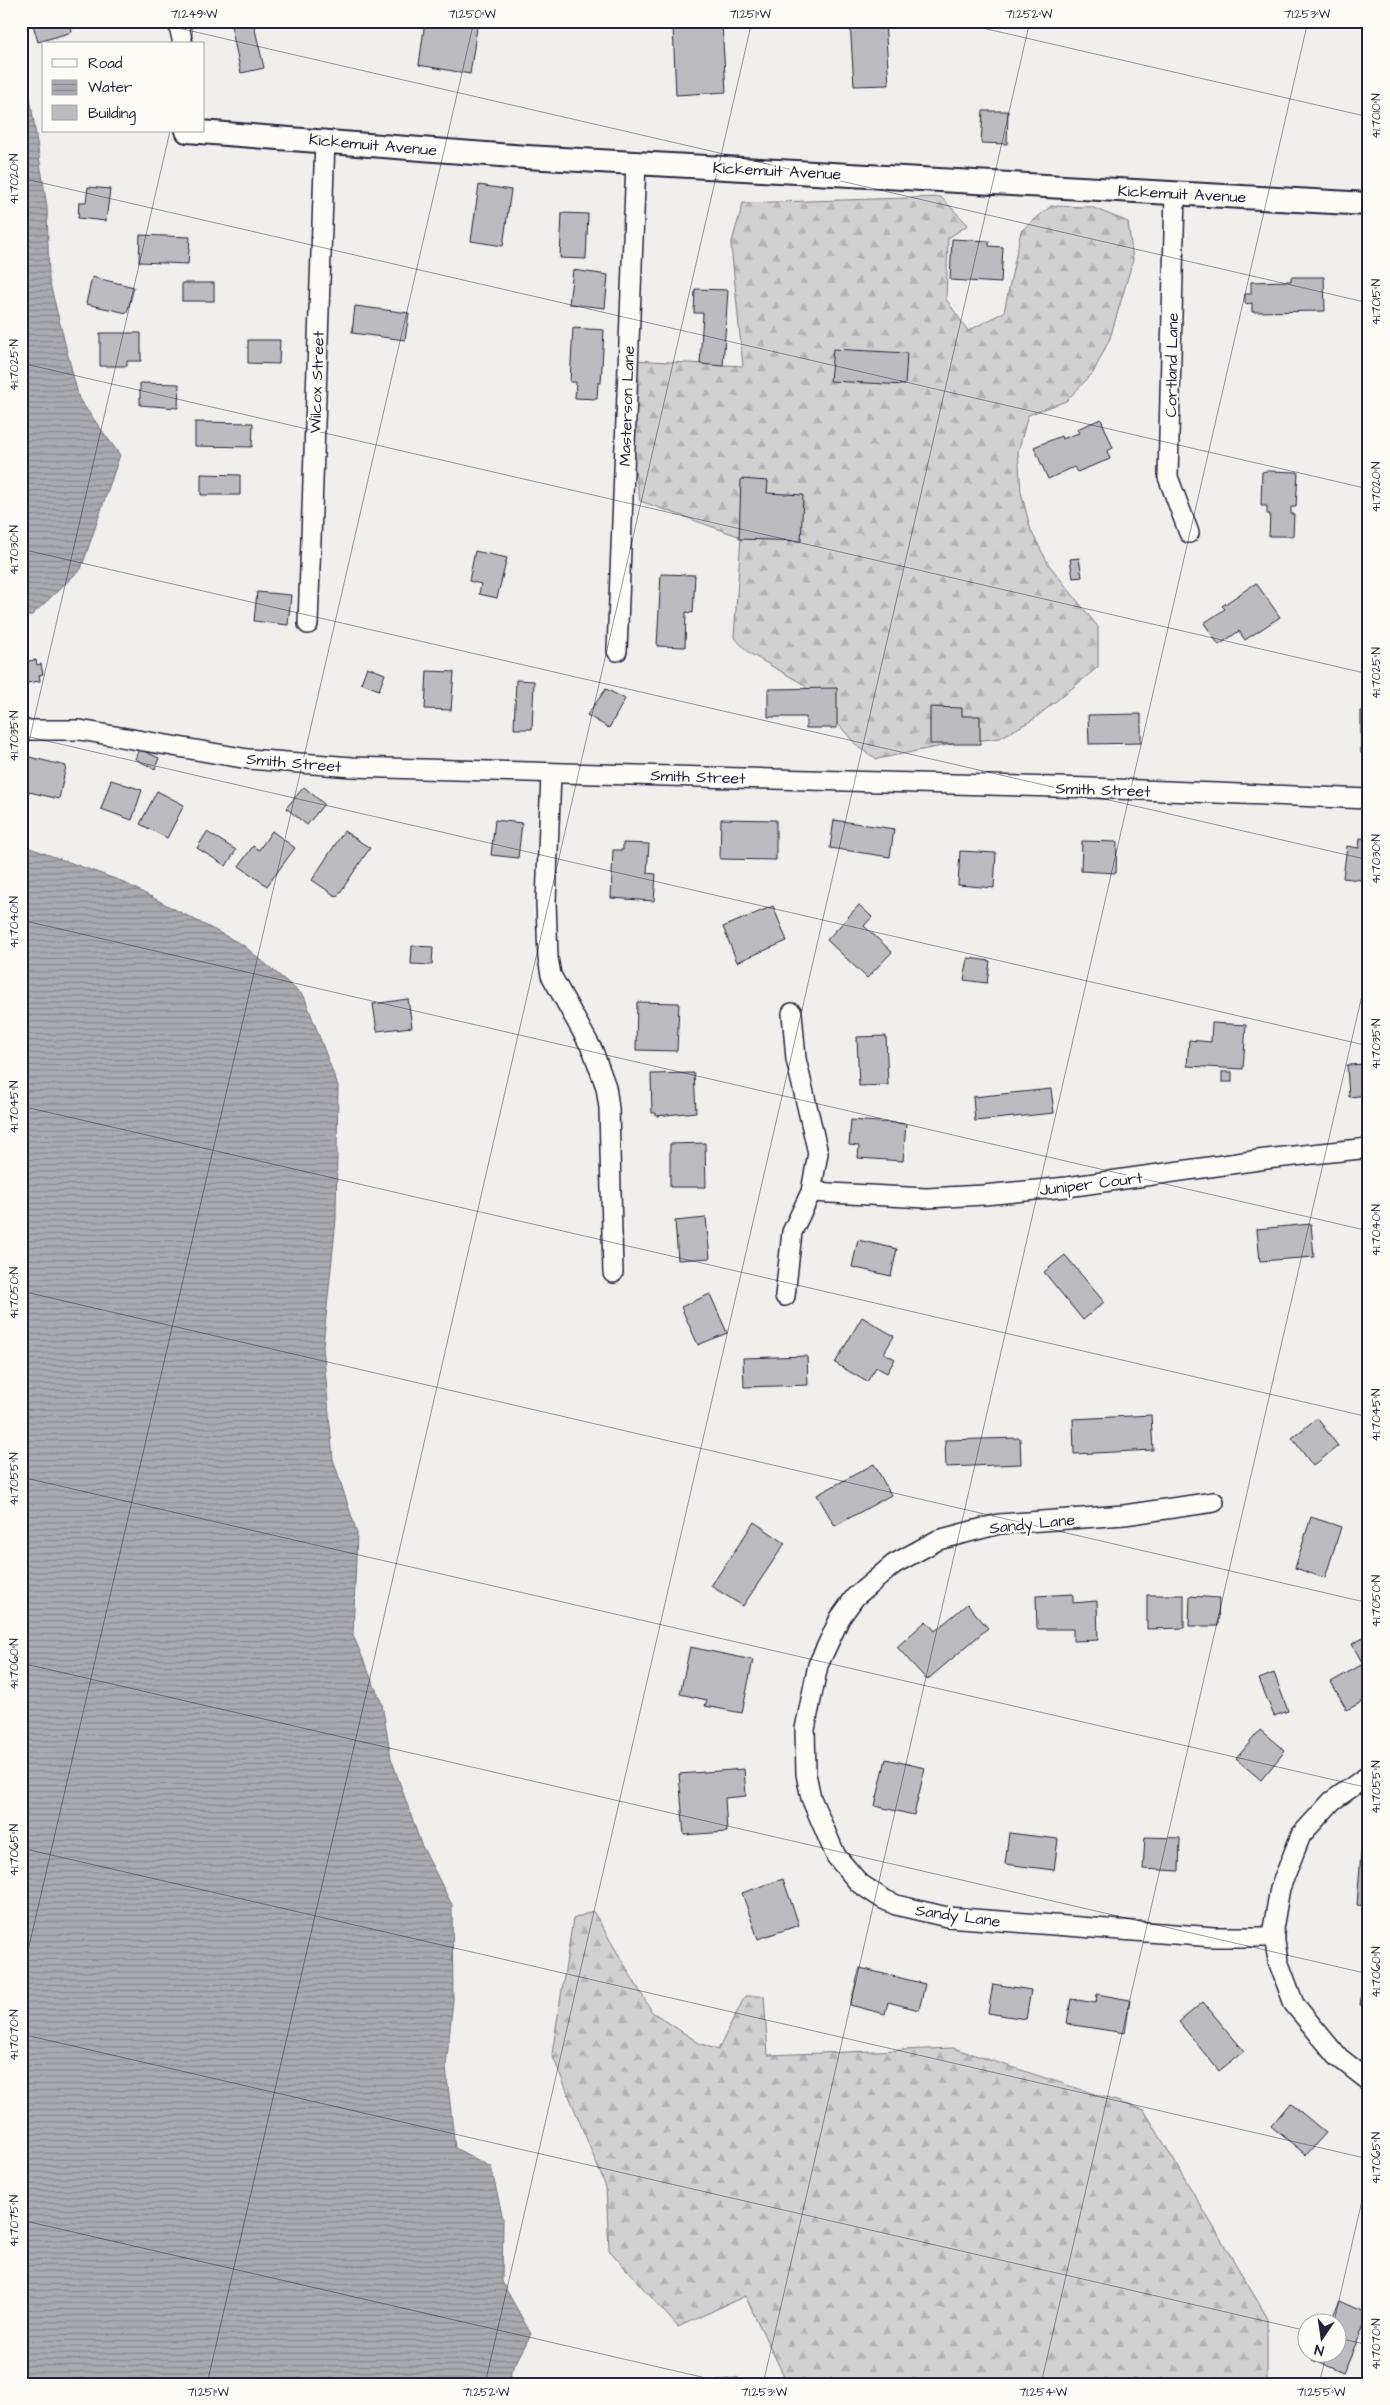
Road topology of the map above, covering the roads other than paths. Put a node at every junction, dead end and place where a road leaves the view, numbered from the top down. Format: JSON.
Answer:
{"nodes":[{"id":1,"x":178,"y":21,"type":"edge"},
{"id":2,"x":183,"y":42,"type":"edge"},
{"id":3,"x":205,"y":131,"type":"edge"},
{"id":4,"x":325,"y":140,"type":"junction"},
{"id":5,"x":636,"y":162,"type":"junction"},
{"id":6,"x":1175,"y":193,"type":"junction"},
{"id":7,"x":1369,"y":204,"type":"edge"},
{"id":8,"x":1189,"y":533,"type":"dead end"},
{"id":9,"x":308,"y":624,"type":"dead end"},
{"id":10,"x":617,"y":651,"type":"dead end"},
{"id":11,"x":30,"y":730,"type":"dead end"},
{"id":12,"x":551,"y":774,"type":"junction"},
{"id":13,"x":1369,"y":798,"type":"edge"},
{"id":14,"x":792,"y":1013,"type":"dead end"},
{"id":15,"x":1369,"y":1148,"type":"edge"},
{"id":16,"x":811,"y":1192,"type":"junction"},
{"id":17,"x":613,"y":1273,"type":"dead end"},
{"id":18,"x":785,"y":1296,"type":"dead end"},
{"id":19,"x":1214,"y":1502,"type":"dead end"},
{"id":20,"x":1369,"y":1775,"type":"edge"},
{"id":21,"x":1275,"y":1937,"type":"junction"},
{"id":22,"x":1369,"y":2082,"type":"edge"}],
"edges":[{"from":1,"to":2,"type":"street"},
{"from":3,"to":4,"type":"street","name":"Kickemuit Avenue"},
{"from":4,"to":5,"type":"street","name":"Kickemuit Avenue"},
{"from":4,"to":9,"type":"street","name":"Wilcox Street"},
{"from":5,"to":6,"type":"street","name":"Kickemuit Avenue"},
{"from":5,"to":10,"type":"street","name":"Masterson Lane"},
{"from":6,"to":7,"type":"street","name":"Kickemuit Avenue"},
{"from":6,"to":8,"type":"street","name":"Cortland Lane"},
{"from":11,"to":12,"type":"street","name":"Smith Street"},
{"from":12,"to":13,"type":"street","name":"Smith Street"},
{"from":12,"to":17,"type":"street"},
{"from":14,"to":16,"type":"street"},
{"from":15,"to":16,"type":"street","name":"Juniper Court"},
{"from":16,"to":18,"type":"street"},
{"from":19,"to":21,"type":"street","name":"Sandy Lane"},
{"from":20,"to":21,"type":"street"},
{"from":21,"to":22,"type":"street"}]}
